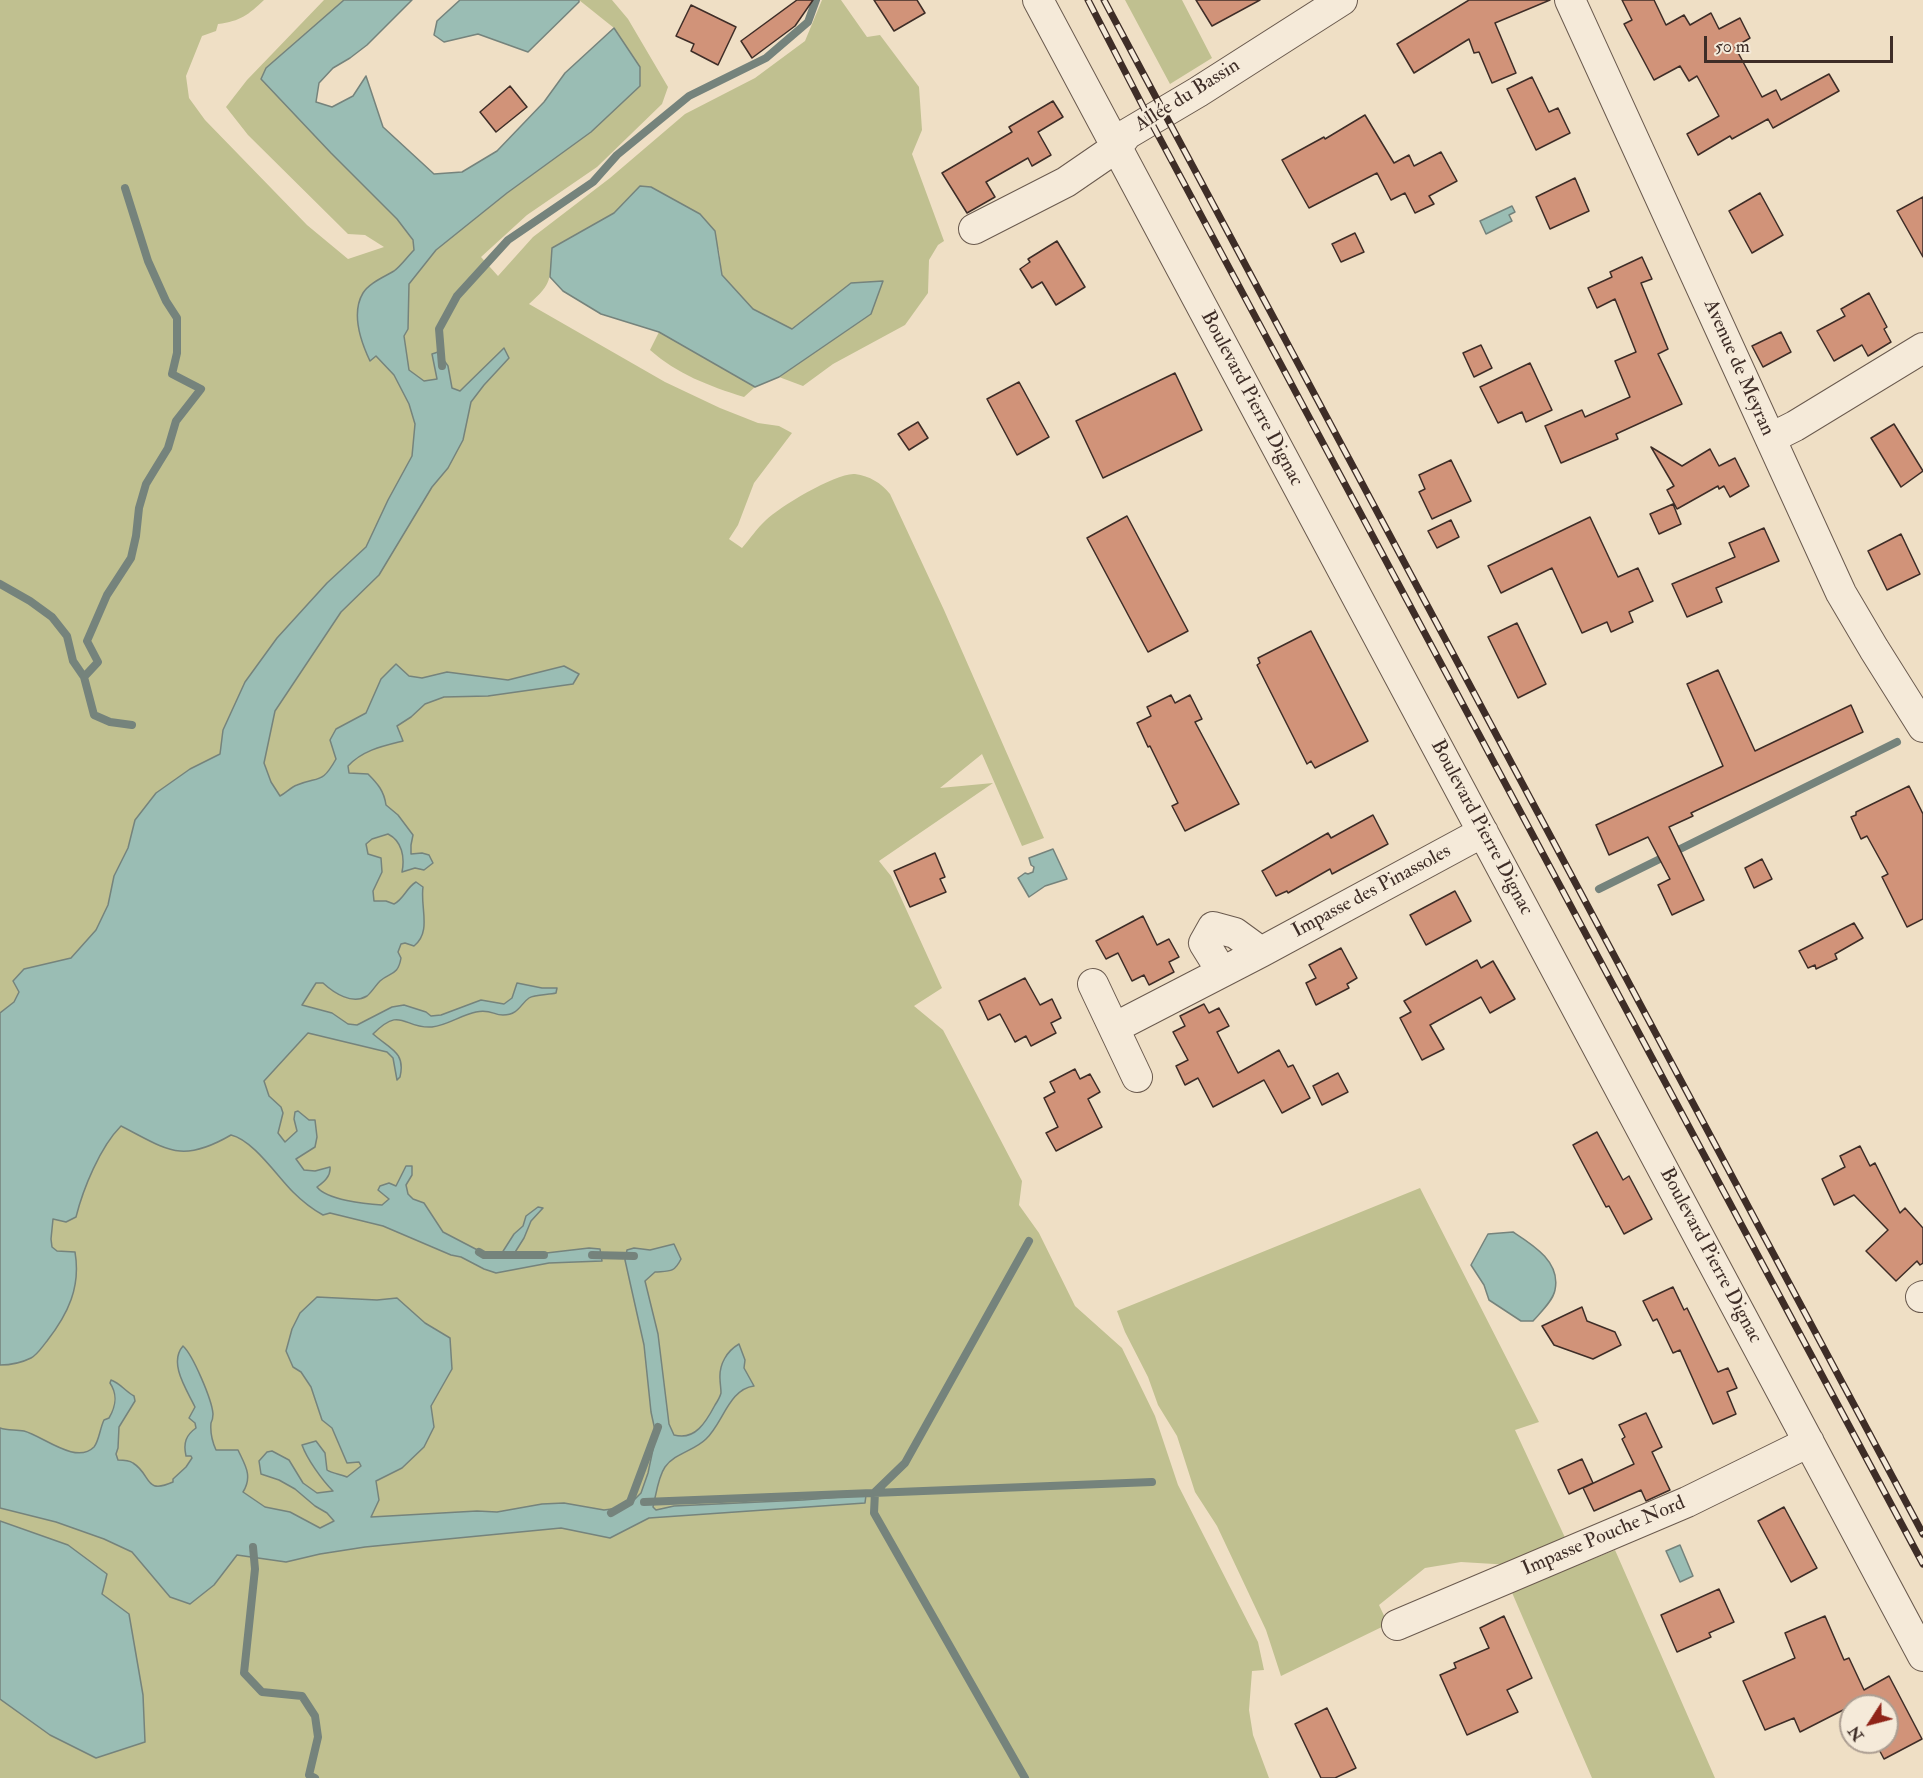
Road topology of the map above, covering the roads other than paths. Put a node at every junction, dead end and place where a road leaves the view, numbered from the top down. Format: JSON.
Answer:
{"nodes":[{"id":1,"x":1038,"y":0,"type":"edge"},
{"id":2,"x":1342,"y":0,"type":"edge"},
{"id":3,"x":1570,"y":0,"type":"edge"},
{"id":4,"x":1117,"y":147,"type":"junction"},
{"id":5,"x":974,"y":229,"type":"dead end"},
{"id":6,"x":1923,"y":348,"type":"edge"},
{"id":7,"x":1771,"y":438,"type":"junction"},
{"id":8,"x":1919,"y":712,"type":"edge"},
{"id":9,"x":1483,"y":832,"type":"junction"},
{"id":10,"x":1261,"y":952,"type":"junction"},
{"id":11,"x":1222,"y":972,"type":"junction"},
{"id":12,"x":1093,"y":984,"type":"dead end"},
{"id":13,"x":1114,"y":1028,"type":"junction"},
{"id":14,"x":1137,"y":1077,"type":"dead end"},
{"id":15,"x":1809,"y":1442,"type":"junction"},
{"id":16,"x":1397,"y":1625,"type":"dead end"},
{"id":17,"x":1923,"y":1656,"type":"edge"}],
"edges":[{"from":1,"to":4,"type":"street","name":"Boulevard Pierre Dignac"},
{"from":2,"to":4,"type":"street","name":"Allée du Bassin"},
{"from":3,"to":7,"type":"street","name":"Avenue de Meyran"},
{"from":4,"to":5,"type":"street","name":"Allée du Bassin"},
{"from":4,"to":9,"type":"street","name":"Boulevard Pierre Dignac"},
{"from":6,"to":7,"type":"street"},
{"from":7,"to":8,"type":"street","name":"Avenue de Meyran"},
{"from":9,"to":10,"type":"street","name":"Impasse des Pinassoles"},
{"from":9,"to":15,"type":"street","name":"Boulevard Pierre Dignac"},
{"from":10,"to":11,"type":"street","name":"Impasse des Pinassoles"},
{"from":10,"to":11,"type":"street"},
{"from":11,"to":13,"type":"street","name":"Impasse des Pinassoles"},
{"from":12,"to":13,"type":"street"},
{"from":13,"to":14,"type":"street"},
{"from":15,"to":16,"type":"street","name":"Impasse Pouche Nord"},
{"from":15,"to":17,"type":"street","name":"Boulevard Pierre Dignac"}]}
